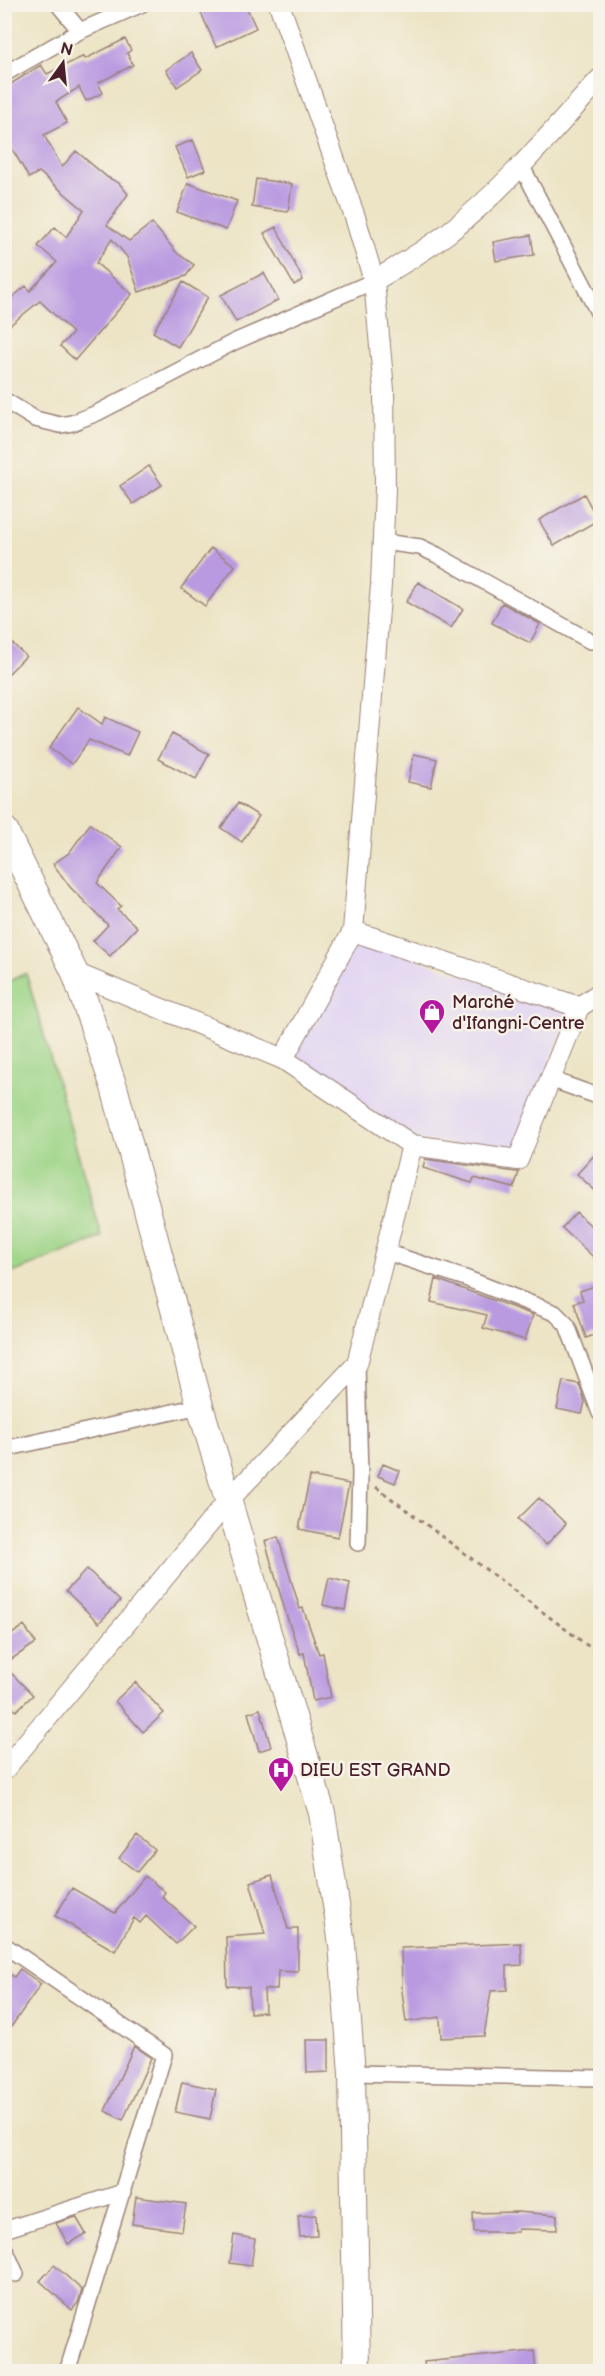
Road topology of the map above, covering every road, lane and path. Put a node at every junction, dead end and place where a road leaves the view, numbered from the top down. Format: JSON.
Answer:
{"nodes":[{"id":1,"x":58,"y":4,"type":"edge"},
{"id":2,"x":142,"y":4,"type":"edge"},
{"id":3,"x":279,"y":4,"type":"edge"},
{"id":4,"x":80,"y":31,"type":"junction"},
{"id":5,"x":4,"y":74,"type":"edge"},
{"id":6,"x":600,"y":79,"type":"edge"},
{"id":7,"x":520,"y":165,"type":"junction"},
{"id":8,"x":374,"y":281,"type":"junction"},
{"id":9,"x":600,"y":316,"type":"edge"},
{"id":10,"x":4,"y":400,"type":"edge"},
{"id":11,"x":383,"y":542,"type":"junction"},
{"id":12,"x":590,"y":641,"type":"dead end"},
{"id":13,"x":4,"y":829,"type":"edge"},
{"id":14,"x":353,"y":931,"type":"junction"},
{"id":15,"x":75,"y":973,"type":"junction"},
{"id":16,"x":600,"y":993,"type":"edge"},
{"id":17,"x":579,"y":1007,"type":"junction"},
{"id":18,"x":283,"y":1059,"type":"junction"},
{"id":19,"x":550,"y":1079,"type":"junction"},
{"id":20,"x":600,"y":1097,"type":"edge"},
{"id":21,"x":412,"y":1145,"type":"junction"},
{"id":22,"x":386,"y":1252,"type":"junction"},
{"id":23,"x":357,"y":1364,"type":"junction"},
{"id":24,"x":200,"y":1406,"type":"junction"},
{"id":25,"x":600,"y":1413,"type":"edge"},
{"id":26,"x":4,"y":1449,"type":"edge"},
{"id":27,"x":360,"y":1475,"type":"junction"},
{"id":28,"x":228,"y":1502,"type":"junction"},
{"id":29,"x":358,"y":1542,"type":"dead end"},
{"id":30,"x":600,"y":1655,"type":"edge"},
{"id":31,"x":4,"y":1770,"type":"edge"},
{"id":32,"x":4,"y":1945,"type":"edge"},
{"id":33,"x":352,"y":2073,"type":"junction"},
{"id":34,"x":600,"y":2078,"type":"edge"},
{"id":35,"x":123,"y":2192,"type":"junction"},
{"id":36,"x":4,"y":2230,"type":"edge"},
{"id":37,"x":4,"y":2247,"type":"edge"},
{"id":38,"x":15,"y":2274,"type":"dead end"},
{"id":39,"x":64,"y":2369,"type":"edge"},
{"id":40,"x":357,"y":2372,"type":"edge"}],
"edges":[{"from":1,"to":4,"type":"street"},
{"from":2,"to":4,"type":"street"},
{"from":3,"to":8,"type":"street"},
{"from":4,"to":5,"type":"street"},
{"from":6,"to":7,"type":"street"},
{"from":7,"to":8,"type":"street"},
{"from":7,"to":9,"type":"street"},
{"from":8,"to":10,"type":"street"},
{"from":8,"to":11,"type":"street"},
{"from":11,"to":12,"type":"street"},
{"from":11,"to":14,"type":"street"},
{"from":13,"to":15,"type":"highway"},
{"from":14,"to":17,"type":"street"},
{"from":14,"to":18,"type":"street"},
{"from":15,"to":18,"type":"street"},
{"from":15,"to":24,"type":"highway"},
{"from":16,"to":17,"type":"street"},
{"from":17,"to":19,"type":"street"},
{"from":18,"to":21,"type":"street"},
{"from":19,"to":20,"type":"street"},
{"from":19,"to":21,"type":"street"},
{"from":21,"to":22,"type":"street"},
{"from":22,"to":23,"type":"street"},
{"from":22,"to":25,"type":"street"},
{"from":23,"to":27,"type":"street"},
{"from":23,"to":28,"type":"street"},
{"from":24,"to":26,"type":"street"},
{"from":24,"to":28,"type":"highway"},
{"from":27,"to":29,"type":"street"},
{"from":27,"to":30,"type":"path"},
{"from":28,"to":31,"type":"street"},
{"from":28,"to":33,"type":"highway"},
{"from":32,"to":35,"type":"street"},
{"from":33,"to":34,"type":"street"},
{"from":33,"to":40,"type":"highway"},
{"from":35,"to":36,"type":"street"},
{"from":35,"to":39,"type":"street"},
{"from":37,"to":38,"type":"street"}]}
